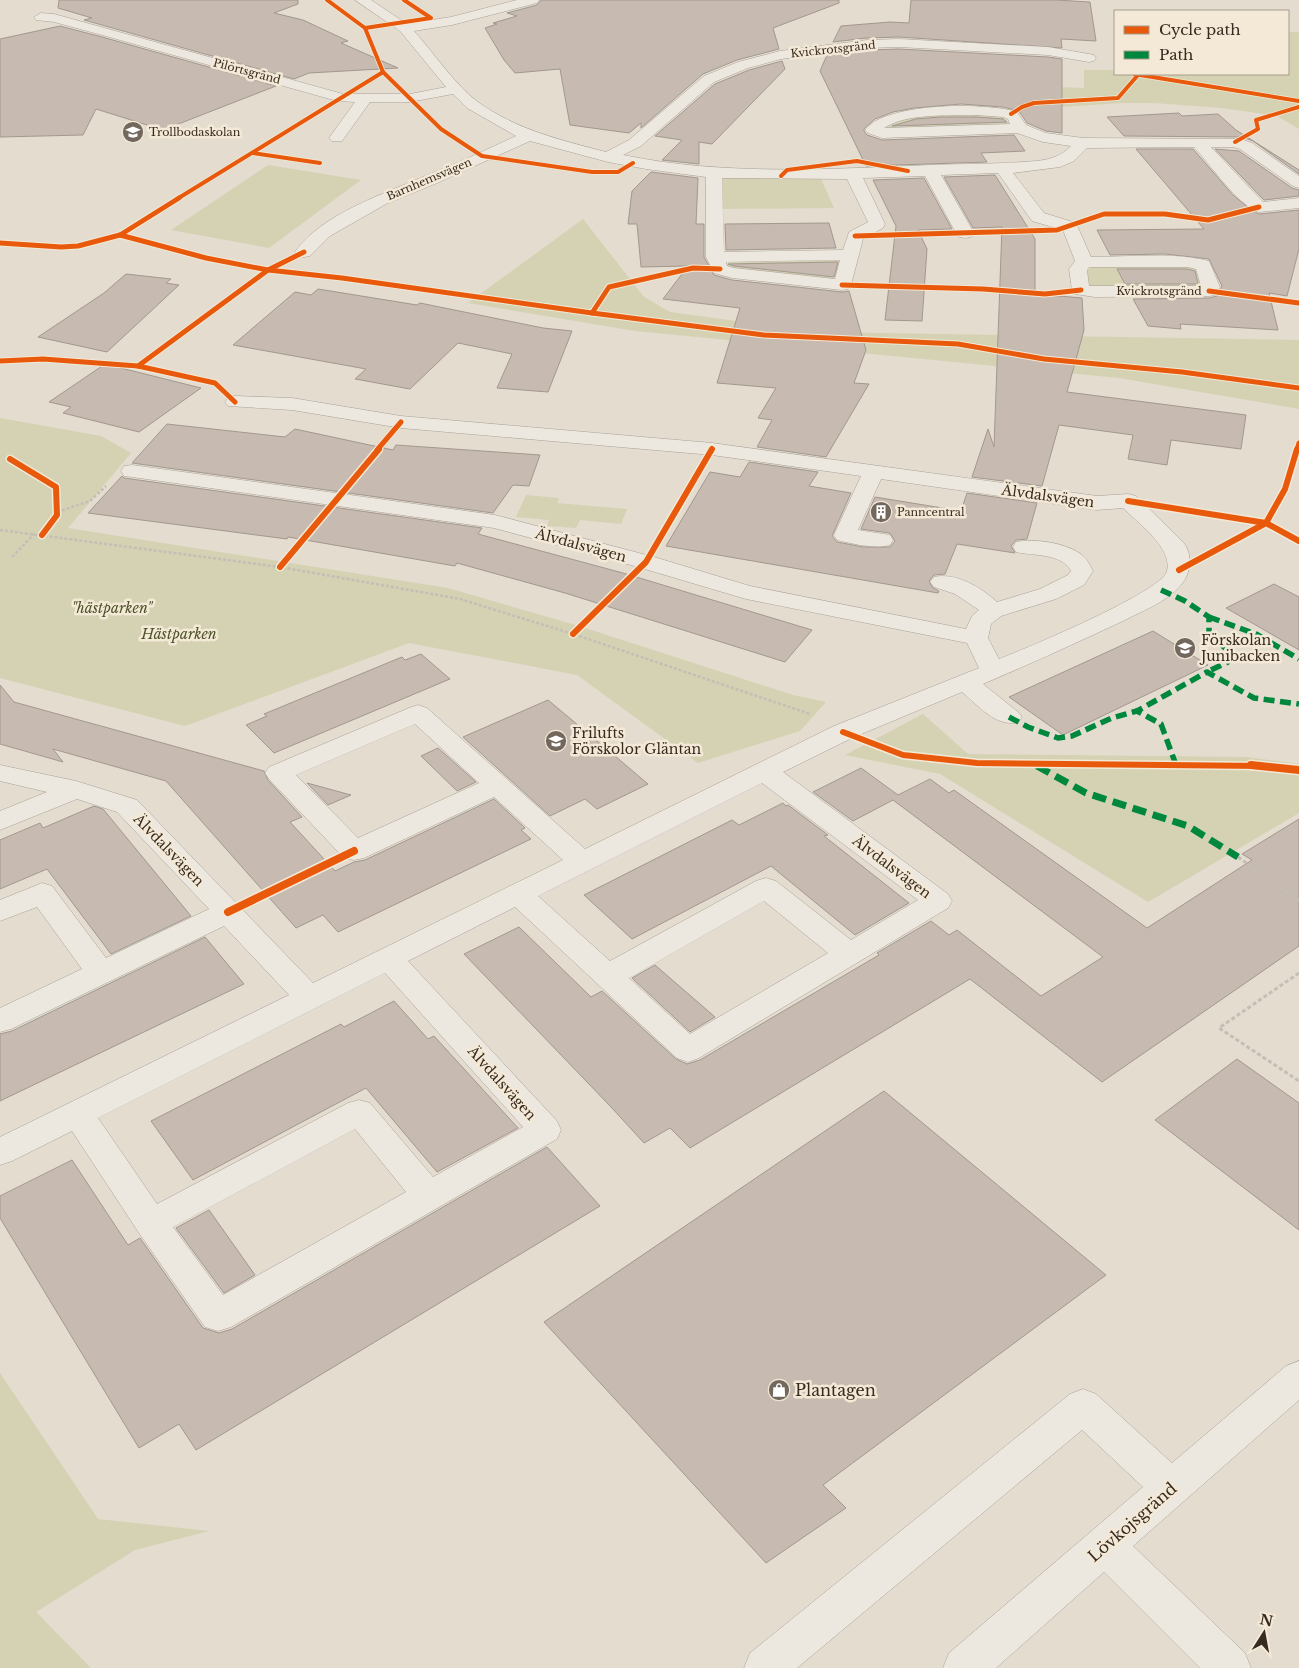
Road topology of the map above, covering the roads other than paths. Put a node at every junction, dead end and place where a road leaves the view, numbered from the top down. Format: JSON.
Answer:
{"nodes":[{"id":1,"x":362,"y":0,"type":"edge"},
{"id":2,"x":532,"y":0,"type":"edge"},
{"id":3,"x":41,"y":17,"type":"dead end"},
{"id":4,"x":405,"y":28,"type":"junction"},
{"id":5,"x":1089,"y":58,"type":"dead end"},
{"id":6,"x":456,"y":89,"type":"junction"},
{"id":7,"x":366,"y":98,"type":"junction"},
{"id":8,"x":1019,"y":128,"type":"junction"},
{"id":9,"x":529,"y":136,"type":"junction"},
{"id":10,"x":337,"y":138,"type":"dead end"},
{"id":11,"x":1198,"y":142,"type":"junction"},
{"id":12,"x":1083,"y":143,"type":"junction"},
{"id":13,"x":608,"y":157,"type":"junction"},
{"id":14,"x":1001,"y":167,"type":"junction"},
{"id":15,"x":930,"y":170,"type":"junction"},
{"id":16,"x":714,"y":174,"type":"junction"},
{"id":17,"x":853,"y":174,"type":"junction"},
{"id":18,"x":1299,"y":183,"type":"edge"},
{"id":19,"x":1299,"y":203,"type":"edge"},
{"id":20,"x":965,"y":233,"type":"dead end"},
{"id":21,"x":304,"y":252,"type":"dead end"},
{"id":22,"x":848,"y":256,"type":"junction"},
{"id":23,"x":716,"y":257,"type":"junction"},
{"id":24,"x":1084,"y":262,"type":"junction"},
{"id":25,"x":235,"y":402,"type":"dead end"},
{"id":26,"x":133,"y":471,"type":"road end"},
{"id":27,"x":874,"y":472,"type":"junction"},
{"id":28,"x":882,"y":540,"type":"dead end"},
{"id":29,"x":1024,"y":548,"type":"dead end"},
{"id":30,"x":942,"y":582,"type":"dead end"},
{"id":31,"x":993,"y":611,"type":"junction"},
{"id":32,"x":976,"y":638,"type":"junction"},
{"id":33,"x":993,"y":671,"type":"junction"},
{"id":34,"x":965,"y":682,"type":"junction"},
{"id":35,"x":1010,"y":717,"type":"dead end"},
{"id":36,"x":764,"y":771,"type":"junction"},
{"id":37,"x":0,"y":773,"type":"edge"},
{"id":38,"x":497,"y":786,"type":"junction"},
{"id":39,"x":76,"y":790,"type":"junction"},
{"id":40,"x":0,"y":821,"type":"edge"},
{"id":41,"x":582,"y":862,"type":"junction"},
{"id":42,"x":518,"y":894,"type":"junction"},
{"id":43,"x":0,"y":911,"type":"edge"},
{"id":44,"x":228,"y":912,"type":"junction"},
{"id":45,"x":849,"y":954,"type":"junction"},
{"id":46,"x":388,"y":958,"type":"junction"},
{"id":47,"x":101,"y":973,"type":"junction"},
{"id":48,"x":608,"y":976,"type":"junction"},
{"id":49,"x":310,"y":998,"type":"junction"},
{"id":50,"x":0,"y":1022,"type":"edge"},
{"id":51,"x":78,"y":1113,"type":"junction"},
{"id":52,"x":0,"y":1152,"type":"edge"},
{"id":53,"x":429,"y":1196,"type":"junction"},
{"id":54,"x":151,"y":1223,"type":"junction"},
{"id":55,"x":1299,"y":1377,"type":"edge"},
{"id":56,"x":1171,"y":1488,"type":"junction"},
{"id":57,"x":1105,"y":1546,"type":"junction"},
{"id":58,"x":765,"y":1668,"type":"edge"},
{"id":59,"x":964,"y":1668,"type":"edge"},
{"id":60,"x":1230,"y":1668,"type":"edge"}],
"edges":[{"from":1,"to":4,"type":"street"},
{"from":2,"to":4,"type":"street"},
{"from":3,"to":7,"type":"street","name":"Pilörtsgränd"},
{"from":4,"to":6,"type":"street"},
{"from":5,"to":13,"type":"street","name":"Kvickrotsgränd"},
{"from":6,"to":7,"type":"street","name":"Pilörtsgränd"},
{"from":6,"to":9,"type":"street"},
{"from":7,"to":10,"type":"street"},
{"from":8,"to":8,"type":"street"},
{"from":8,"to":12,"type":"street"},
{"from":9,"to":13,"type":"street"},
{"from":9,"to":21,"type":"street","name":"Barnhemsvägen"},
{"from":11,"to":12,"type":"street"},
{"from":11,"to":18,"type":"street"},
{"from":11,"to":19,"type":"street"},
{"from":12,"to":14,"type":"street"},
{"from":13,"to":16,"type":"street"},
{"from":14,"to":15,"type":"street"},
{"from":14,"to":24,"type":"street"},
{"from":15,"to":17,"type":"street"},
{"from":15,"to":20,"type":"street"},
{"from":16,"to":17,"type":"street"},
{"from":16,"to":23,"type":"street"},
{"from":17,"to":22,"type":"street"},
{"from":22,"to":23,"type":"street"},
{"from":22,"to":23,"type":"street"},
{"from":24,"to":24,"type":"street","name":"Kvickrotsgränd"},
{"from":25,"to":27,"type":"street","name":"Älvdalsvägen"},
{"from":26,"to":32,"type":"street","name":"Älvdalsvägen"},
{"from":27,"to":28,"type":"street"},
{"from":27,"to":33,"type":"street","name":"Älvdalsvägen"},
{"from":29,"to":31,"type":"street"},
{"from":30,"to":31,"type":"street"},
{"from":31,"to":32,"type":"street"},
{"from":32,"to":33,"type":"street"},
{"from":33,"to":34,"type":"street","name":"Älvdalsvägen"},
{"from":34,"to":35,"type":"street"},
{"from":34,"to":36,"type":"street","name":"Älvdalsvägen"},
{"from":36,"to":41,"type":"street","name":"Älvdalsvägen"},
{"from":36,"to":45,"type":"street","name":"Älvdalsvägen"},
{"from":37,"to":39,"type":"street","name":"Älvdalsvägen"},
{"from":38,"to":38,"type":"street"},
{"from":38,"to":41,"type":"street"},
{"from":39,"to":40,"type":"street"},
{"from":39,"to":44,"type":"street","name":"Älvdalsvägen"},
{"from":41,"to":42,"type":"street","name":"Älvdalsvägen"},
{"from":42,"to":46,"type":"street","name":"Älvdalsvägen"},
{"from":42,"to":48,"type":"street","name":"Älvdalsvägen"},
{"from":43,"to":47,"type":"street"},
{"from":44,"to":47,"type":"street"},
{"from":44,"to":49,"type":"street","name":"Älvdalsvägen"},
{"from":45,"to":48,"type":"street"},
{"from":45,"to":48,"type":"street","name":"Älvdalsvägen"},
{"from":46,"to":49,"type":"street","name":"Älvdalsvägen"},
{"from":46,"to":53,"type":"street","name":"Älvdalsvägen"},
{"from":47,"to":50,"type":"street"},
{"from":49,"to":51,"type":"street","name":"Älvdalsvägen"},
{"from":51,"to":52,"type":"street","name":"Älvdalsvägen"},
{"from":51,"to":54,"type":"street","name":"Älvdalsvägen"},
{"from":53,"to":54,"type":"street"},
{"from":53,"to":54,"type":"street","name":"Älvdalsvägen"},
{"from":55,"to":56,"type":"street","name":"Lövkojsgränd"},
{"from":56,"to":57,"type":"street","name":"Lövkojsgränd"},
{"from":56,"to":58,"type":"street"},
{"from":57,"to":59,"type":"street","name":"Lövkojsgränd"},
{"from":57,"to":60,"type":"street"}]}
